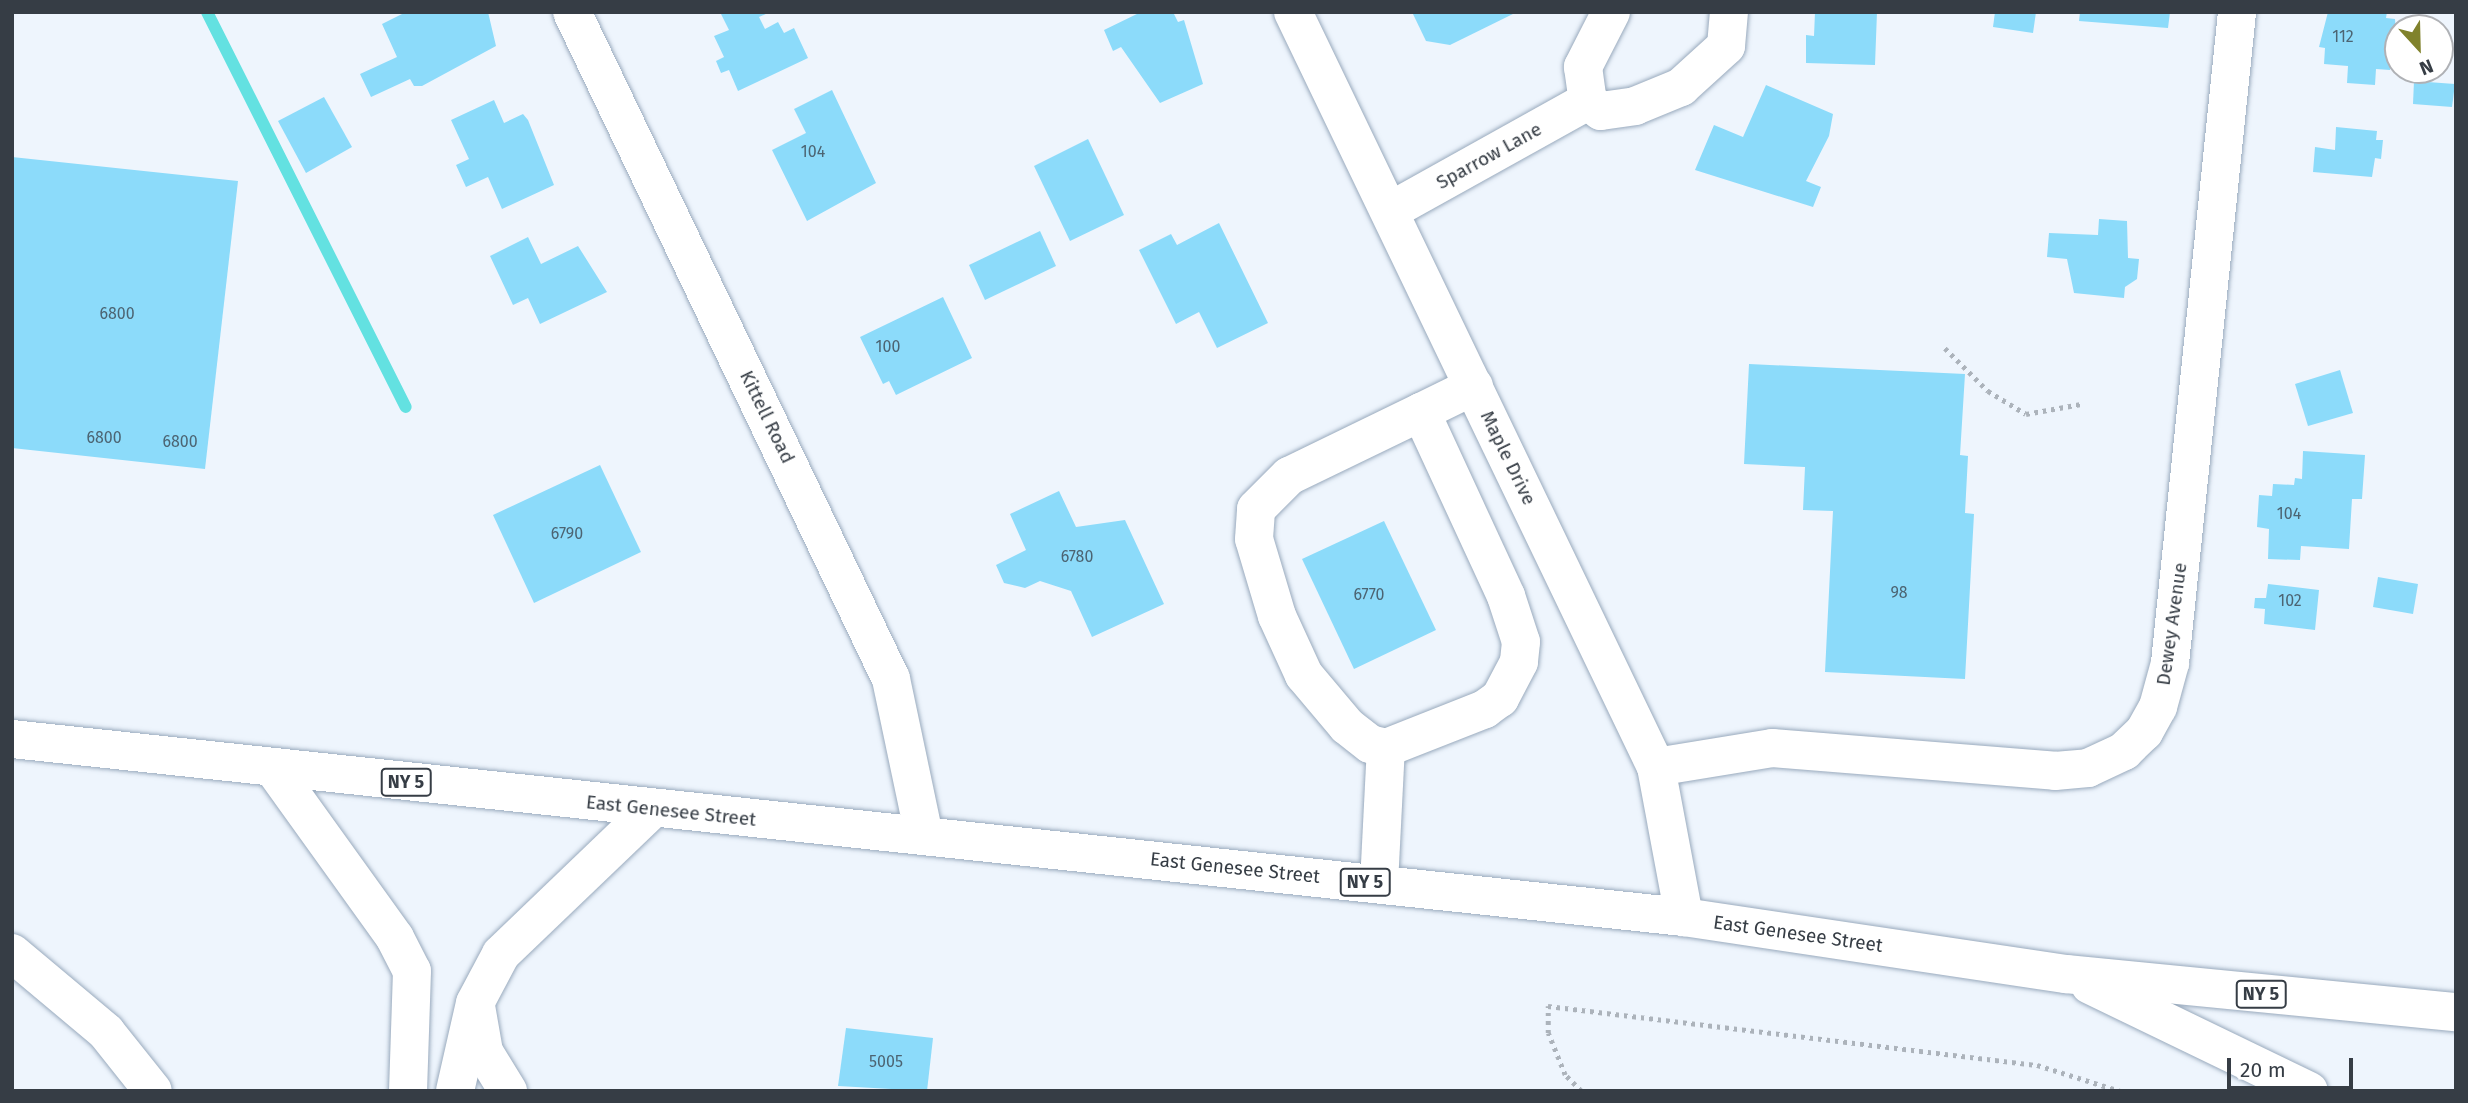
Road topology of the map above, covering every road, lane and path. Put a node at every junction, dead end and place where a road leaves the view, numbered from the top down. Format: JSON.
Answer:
{"nodes":[{"id":1,"x":572,"y":12,"type":"edge"},
{"id":2,"x":1293,"y":12,"type":"edge"},
{"id":3,"x":1611,"y":12,"type":"edge"},
{"id":4,"x":1729,"y":12,"type":"edge"},
{"id":5,"x":2237,"y":12,"type":"edge"},
{"id":6,"x":1588,"y":101,"type":"junction"},
{"id":7,"x":1390,"y":211,"type":"junction"},
{"id":8,"x":1945,"y":348,"type":"dead end"},
{"id":9,"x":1474,"y":386,"type":"junction"},
{"id":10,"x":2081,"y":404,"type":"dead end"},
{"id":11,"x":1420,"y":412,"type":"junction"},
{"id":12,"x":12,"y":739,"type":"edge"},
{"id":13,"x":1386,"y":748,"type":"junction"},
{"id":14,"x":1656,"y":766,"type":"junction"},
{"id":15,"x":273,"y":768,"type":"junction"},
{"id":16,"x":652,"y":809,"type":"junction"},
{"id":17,"x":924,"y":835,"type":"junction"},
{"id":18,"x":1380,"y":884,"type":"junction"},
{"id":19,"x":1684,"y":917,"type":"junction"},
{"id":20,"x":12,"y":953,"type":"edge"},
{"id":21,"x":2066,"y":974,"type":"junction"},
{"id":22,"x":475,"y":1003,"type":"junction"},
{"id":23,"x":2456,"y":1012,"type":"edge"},
{"id":24,"x":149,"y":1089,"type":"edge"},
{"id":25,"x":408,"y":1091,"type":"edge"},
{"id":26,"x":455,"y":1091,"type":"edge"},
{"id":27,"x":508,"y":1091,"type":"edge"},
{"id":28,"x":1581,"y":1091,"type":"edge"},
{"id":29,"x":2120,"y":1091,"type":"edge"},
{"id":30,"x":2309,"y":1091,"type":"edge"}],
"edges":[{"from":1,"to":17,"type":"main road","name":"Kittell Road"},
{"from":2,"to":7,"type":"main road","name":"Maple Drive"},
{"from":3,"to":6,"type":"main road"},
{"from":4,"to":6,"type":"main road"},
{"from":5,"to":14,"type":"main road","name":"Dewey Avenue"},
{"from":6,"to":7,"type":"main road","name":"Sparrow Lane"},
{"from":7,"to":9,"type":"main road","name":"Maple Drive"},
{"from":8,"to":10,"type":"path"},
{"from":9,"to":11,"type":"main road"},
{"from":9,"to":14,"type":"main road","name":"Maple Drive"},
{"from":11,"to":13,"type":"main road"},
{"from":11,"to":13,"type":"main road"},
{"from":12,"to":15,"type":"main road","name":"East Genesee Street","number":"NY 5"},
{"from":13,"to":18,"type":"main road"},
{"from":14,"to":19,"type":"main road","name":"Maple Drive"},
{"from":15,"to":16,"type":"main road","name":"East Genesee Street","number":"NY 5"},
{"from":15,"to":25,"type":"main road"},
{"from":16,"to":17,"type":"main road","name":"East Genesee Street","number":"NY 5"},
{"from":16,"to":22,"type":"main road"},
{"from":17,"to":18,"type":"main road","name":"East Genesee Street","number":"NY 5"},
{"from":18,"to":19,"type":"main road","name":"East Genesee Street","number":"NY 5"},
{"from":19,"to":21,"type":"main road","name":"East Genesee Street","number":"NY 5"},
{"from":20,"to":24,"type":"main road"},
{"from":21,"to":23,"type":"main road","name":"East Genesee Street","number":"NY 5"},
{"from":21,"to":30,"type":"main road"},
{"from":22,"to":26,"type":"main road"},
{"from":22,"to":27,"type":"main road"},
{"from":28,"to":29,"type":"path"}]}
